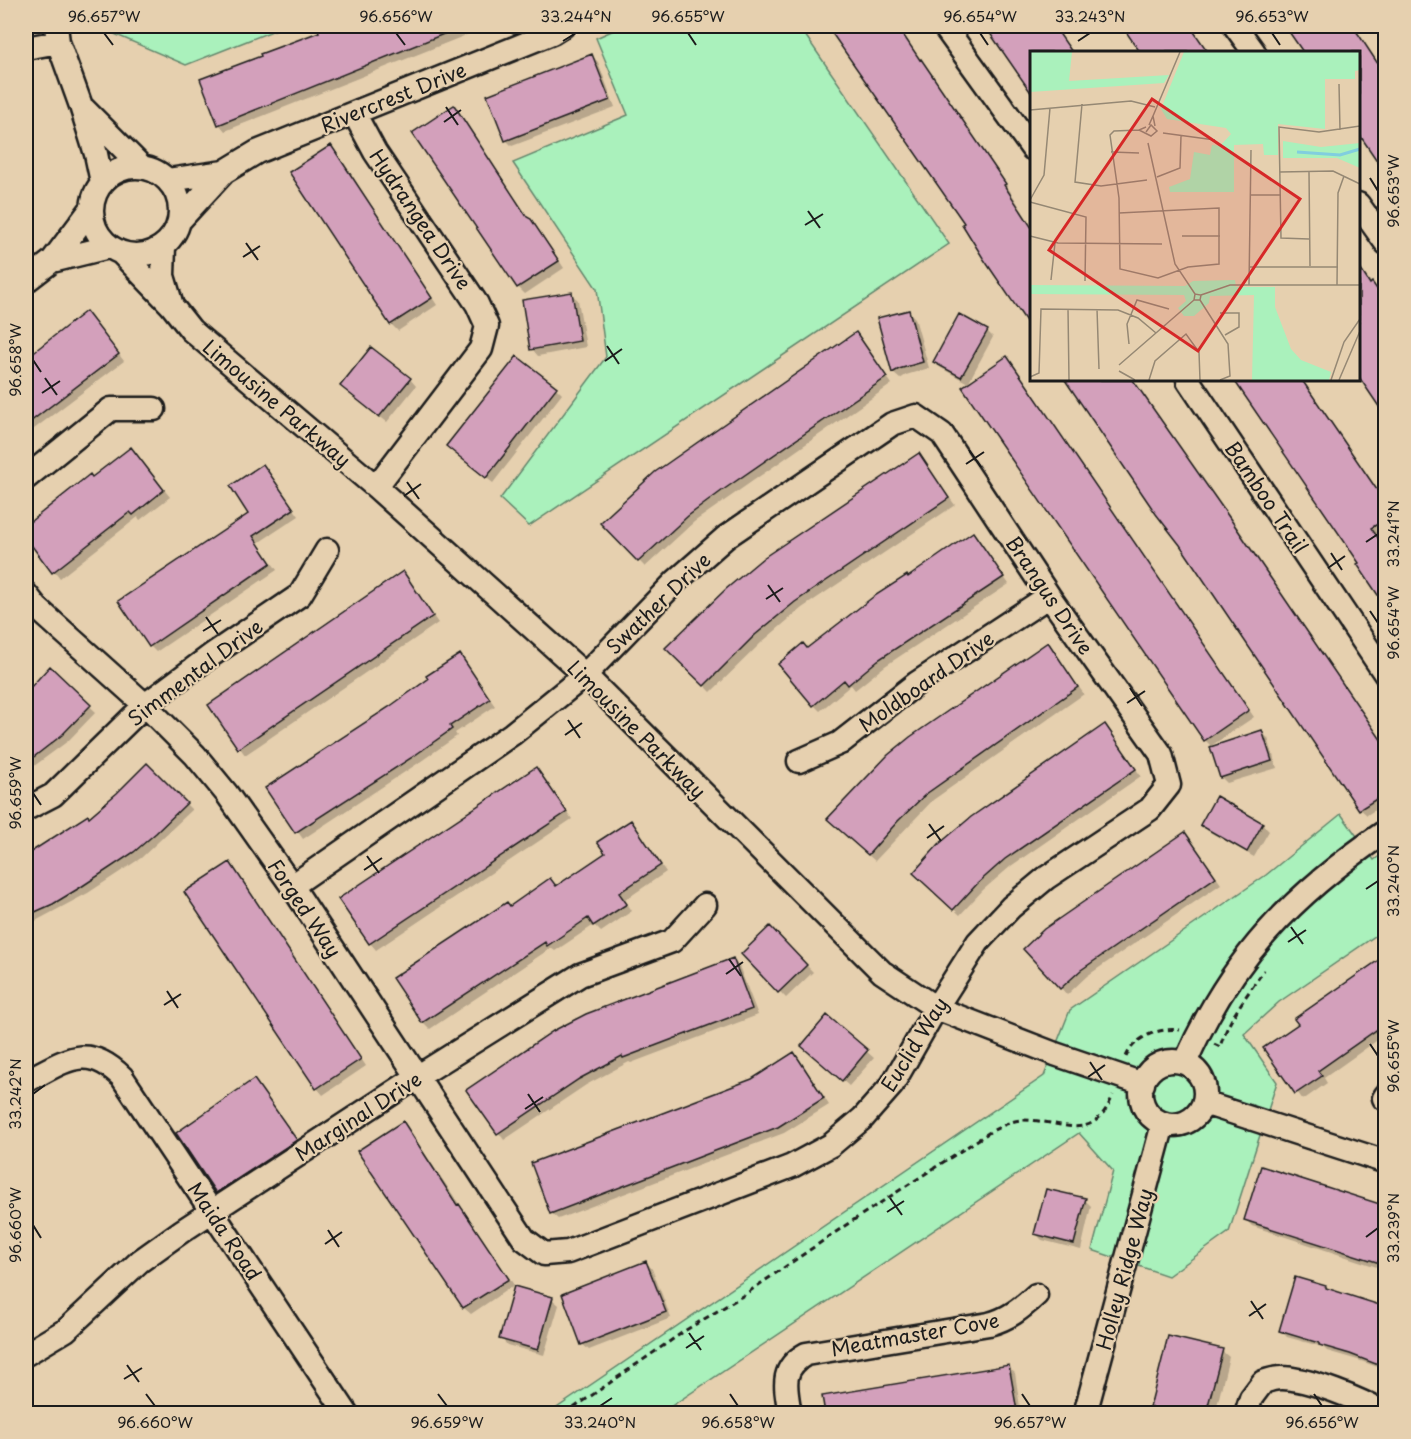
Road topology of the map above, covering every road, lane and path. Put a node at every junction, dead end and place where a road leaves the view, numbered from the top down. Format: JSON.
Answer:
{"nodes":[{"id":1,"x":563,"y":26,"type":"edge"},
{"id":2,"x":944,"y":26,"type":"edge"},
{"id":3,"x":1235,"y":26,"type":"edge"},
{"id":4,"x":57,"y":34,"type":"edge"},
{"id":5,"x":26,"y":48,"type":"edge"},
{"id":6,"x":1253,"y":51,"type":"edge"},
{"id":7,"x":81,"y":106,"type":"junction"},
{"id":8,"x":354,"y":112,"type":"junction"},
{"id":9,"x":1030,"y":145,"type":"edge"},
{"id":10,"x":142,"y":167,"type":"junction"},
{"id":11,"x":224,"y":172,"type":"junction"},
{"id":12,"x":168,"y":180,"type":"junction"},
{"id":13,"x":102,"y":182,"type":"junction"},
{"id":14,"x":1360,"y":205,"type":"edge"},
{"id":15,"x":91,"y":209,"type":"junction"},
{"id":16,"x":179,"y":221,"type":"junction"},
{"id":17,"x":1386,"y":243,"type":"edge"},
{"id":18,"x":164,"y":246,"type":"junction"},
{"id":19,"x":116,"y":250,"type":"junction"},
{"id":20,"x":52,"y":261,"type":"junction"},
{"id":21,"x":26,"y":281,"type":"edge"},
{"id":22,"x":172,"y":306,"type":"junction"},
{"id":23,"x":1189,"y":381,"type":"edge"},
{"id":24,"x":154,"y":410,"type":"dead end"},
{"id":25,"x":916,"y":416,"type":"joint"},
{"id":26,"x":26,"y":478,"type":"edge"},
{"id":27,"x":376,"y":487,"type":"junction"},
{"id":28,"x":327,"y":550,"type":"dead end"},
{"id":29,"x":26,"y":594,"type":"edge"},
{"id":30,"x":1049,"y":596,"type":"junction"},
{"id":31,"x":1384,"y":668,"type":"edge"},
{"id":32,"x":585,"y":675,"type":"junction"},
{"id":33,"x":145,"y":705,"type":"junction"},
{"id":34,"x":799,"y":761,"type":"dead end"},
{"id":35,"x":1169,"y":785,"type":"joint"},
{"id":36,"x":26,"y":809,"type":"edge"},
{"id":37,"x":1386,"y":831,"type":"edge"},
{"id":38,"x":292,"y":886,"type":"junction"},
{"id":39,"x":705,"y":904,"type":"dead end"},
{"id":40,"x":1266,"y":967,"type":"dead end"},
{"id":41,"x":936,"y":1008,"type":"junction"},
{"id":42,"x":1197,"y":1036,"type":"junction"},
{"id":43,"x":1185,"y":1063,"type":"junction"},
{"id":44,"x":1119,"y":1076,"type":"junction"},
{"id":45,"x":417,"y":1077,"type":"junction"},
{"id":46,"x":26,"y":1081,"type":"edge"},
{"id":47,"x":1143,"y":1084,"type":"junction"},
{"id":48,"x":1204,"y":1102,"type":"junction"},
{"id":49,"x":1163,"y":1124,"type":"junction"},
{"id":50,"x":1386,"y":1162,"type":"edge"},
{"id":51,"x":212,"y":1212,"type":"junction"},
{"id":52,"x":544,"y":1254,"type":"joint"},
{"id":53,"x":1035,"y":1296,"type":"dead end"},
{"id":54,"x":26,"y":1354,"type":"edge"},
{"id":55,"x":347,"y":1413,"type":"edge"},
{"id":56,"x":565,"y":1413,"type":"edge"},
{"id":57,"x":790,"y":1413,"type":"edge"},
{"id":58,"x":1085,"y":1413,"type":"edge"},
{"id":59,"x":1246,"y":1413,"type":"edge"},
{"id":60,"x":1385,"y":1413,"type":"edge"}],
"edges":[{"from":1,"to":8,"type":"street","name":"Rivercrest Drive"},
{"from":2,"to":9,"type":"street"},
{"from":3,"to":6,"type":"street"},
{"from":4,"to":5,"type":"street"},
{"from":4,"to":7,"type":"street"},
{"from":7,"to":10,"type":"street"},
{"from":7,"to":13,"type":"street"},
{"from":8,"to":11,"type":"street","name":"Rivercrest Drive"},
{"from":8,"to":27,"type":"street","name":"Hydrangea Drive"},
{"from":10,"to":12,"type":"street"},
{"from":10,"to":13,"type":"street"},
{"from":11,"to":12,"type":"street","name":"Rivercrest Drive"},
{"from":11,"to":16,"type":"street","name":"Rivercrest Drive"},
{"from":12,"to":16,"type":"street"},
{"from":13,"to":15,"type":"street"},
{"from":14,"to":17,"type":"street"},
{"from":15,"to":19,"type":"street"},
{"from":15,"to":20,"type":"street"},
{"from":16,"to":18,"type":"street"},
{"from":18,"to":19,"type":"street"},
{"from":18,"to":22,"type":"street","name":"Limousine Parkway"},
{"from":19,"to":20,"type":"street"},
{"from":19,"to":22,"type":"street","name":"Limousine Parkway"},
{"from":20,"to":21,"type":"street"},
{"from":22,"to":27,"type":"street","name":"Limousine Parkway"},
{"from":23,"to":31,"type":"street","name":"Bamboo Trail"},
{"from":24,"to":26,"type":"street"},
{"from":25,"to":30,"type":"street","name":"Brangus Drive"},
{"from":25,"to":32,"type":"street","name":"Swather Drive"},
{"from":27,"to":32,"type":"street","name":"Limousine Parkway"},
{"from":28,"to":33,"type":"street","name":"Simmental Drive"},
{"from":29,"to":33,"type":"street","name":"Forged Way"},
{"from":30,"to":34,"type":"street","name":"Moldboard Drive"},
{"from":30,"to":35,"type":"street","name":"Brangus Drive"},
{"from":32,"to":38,"type":"street","name":"Swather Drive"},
{"from":32,"to":41,"type":"street","name":"Limousine Parkway"},
{"from":33,"to":36,"type":"street","name":"Simmental Drive"},
{"from":33,"to":38,"type":"street","name":"Forged Way"},
{"from":35,"to":41,"type":"street","name":"Euclid Way"},
{"from":37,"to":42,"type":"street"},
{"from":38,"to":45,"type":"street","name":"Forged Way"},
{"from":39,"to":45,"type":"street","name":"Marginal Drive"},
{"from":40,"to":42,"type":"path"},
{"from":41,"to":44,"type":"street","name":"Limousine Parkway"},
{"from":41,"to":52,"type":"street","name":"Euclid Way"},
{"from":42,"to":43,"type":"street"},
{"from":42,"to":44,"type":"path"},
{"from":43,"to":47,"type":"street"},
{"from":43,"to":48,"type":"street"},
{"from":44,"to":47,"type":"street","name":"Limousine Parkway"},
{"from":44,"to":56,"type":"path"},
{"from":45,"to":51,"type":"street","name":"Marginal Drive"},
{"from":45,"to":52,"type":"street","name":"Forged Way"},
{"from":46,"to":51,"type":"street","name":"Maida Road"},
{"from":47,"to":49,"type":"street"},
{"from":48,"to":49,"type":"street"},
{"from":48,"to":50,"type":"street"},
{"from":49,"to":58,"type":"street","name":"Holley Ridge Way"},
{"from":51,"to":54,"type":"street","name":"Marginal Drive"},
{"from":51,"to":55,"type":"street","name":"Maida Road"},
{"from":53,"to":57,"type":"street","name":"Meatmaster Cove"},
{"from":59,"to":60,"type":"street"}]}
